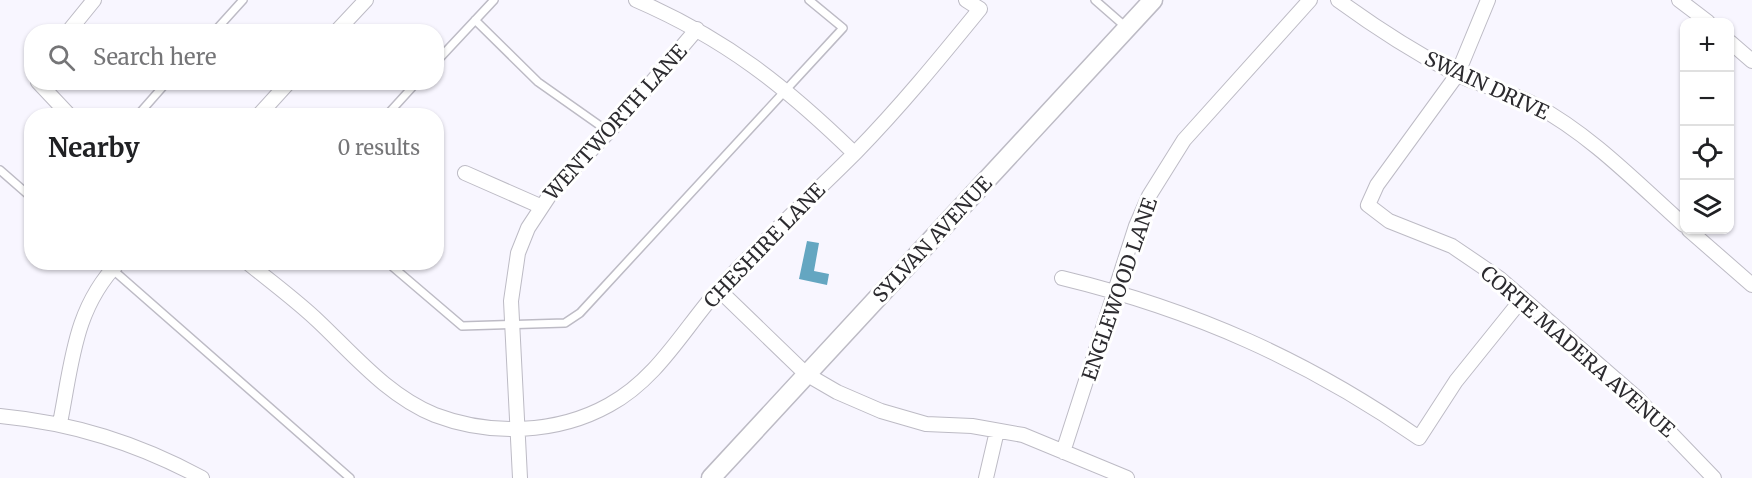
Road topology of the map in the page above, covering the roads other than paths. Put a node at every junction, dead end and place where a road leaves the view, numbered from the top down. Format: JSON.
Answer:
{"nodes":[{"id":1,"x":94,"y":0,"type":"edge"},
{"id":2,"x":243,"y":0,"type":"edge"},
{"id":3,"x":366,"y":0,"type":"edge"},
{"id":4,"x":494,"y":0,"type":"edge"},
{"id":5,"x":636,"y":0,"type":"edge"},
{"id":6,"x":809,"y":0,"type":"edge"},
{"id":7,"x":966,"y":0,"type":"edge"},
{"id":8,"x":1095,"y":0,"type":"edge"},
{"id":9,"x":1153,"y":0,"type":"edge"},
{"id":10,"x":1310,"y":0,"type":"edge"},
{"id":11,"x":1338,"y":0,"type":"edge"},
{"id":12,"x":1488,"y":0,"type":"edge"},
{"id":13,"x":1679,"y":0,"type":"edge"},
{"id":14,"x":1703,"y":18,"type":"edge"},
{"id":15,"x":475,"y":20,"type":"junction"},
{"id":16,"x":74,"y":24,"type":"edge"},
{"id":17,"x":221,"y":24,"type":"edge"},
{"id":18,"x":344,"y":24,"type":"edge"},
{"id":19,"x":1127,"y":28,"type":"junction"},
{"id":20,"x":697,"y":29,"type":"junction"},
{"id":21,"x":1734,"y":45,"type":"edge"},
{"id":22,"x":444,"y":53,"type":"edge"},
{"id":23,"x":1752,"y":61,"type":"edge"},
{"id":24,"x":1457,"y":75,"type":"junction"},
{"id":25,"x":46,"y":90,"type":"edge"},
{"id":26,"x":160,"y":90,"type":"edge"},
{"id":27,"x":282,"y":90,"type":"edge"},
{"id":28,"x":410,"y":90,"type":"edge"},
{"id":29,"x":787,"y":91,"type":"junction"},
{"id":30,"x":62,"y":108,"type":"edge"},
{"id":31,"x":144,"y":108,"type":"edge"},
{"id":32,"x":265,"y":108,"type":"edge"},
{"id":33,"x":393,"y":108,"type":"edge"},
{"id":34,"x":609,"y":132,"type":"junction"},
{"id":35,"x":854,"y":153,"type":"junction"},
{"id":36,"x":0,"y":170,"type":"edge"},
{"id":37,"x":465,"y":173,"type":"dead end"},
{"id":38,"x":24,"y":191,"type":"edge"},
{"id":39,"x":540,"y":206,"type":"junction"},
{"id":40,"x":1680,"y":221,"type":"edge"},
{"id":41,"x":1694,"y":234,"type":"edge"},
{"id":42,"x":109,"y":270,"type":"edge"},
{"id":43,"x":118,"y":270,"type":"edge"},
{"id":44,"x":257,"y":270,"type":"edge"},
{"id":45,"x":396,"y":270,"type":"edge"},
{"id":46,"x":1062,"y":278,"type":"dead end"},
{"id":47,"x":1752,"y":285,"type":"edge"},
{"id":48,"x":718,"y":290,"type":"junction"},
{"id":49,"x":1117,"y":292,"type":"junction"},
{"id":50,"x":1522,"y":299,"type":"junction"},
{"id":51,"x":512,"y":326,"type":"junction"},
{"id":52,"x":806,"y":375,"type":"junction"},
{"id":53,"x":0,"y":416,"type":"edge"},
{"id":54,"x":60,"y":423,"type":"junction"},
{"id":55,"x":518,"y":429,"type":"junction"},
{"id":56,"x":997,"y":431,"type":"junction"},
{"id":57,"x":1064,"y":452,"type":"junction"},
{"id":58,"x":202,"y":478,"type":"edge"},
{"id":59,"x":350,"y":478,"type":"edge"},
{"id":60,"x":520,"y":478,"type":"edge"},
{"id":61,"x":711,"y":478,"type":"edge"},
{"id":62,"x":986,"y":478,"type":"edge"},
{"id":63,"x":1127,"y":478,"type":"edge"},
{"id":64,"x":1714,"y":478,"type":"edge"}],
"edges":[{"from":1,"to":16,"type":"street"},
{"from":2,"to":17,"type":"lane"},
{"from":3,"to":18,"type":"street"},
{"from":4,"to":15,"type":"lane"},
{"from":5,"to":20,"type":"street"},
{"from":6,"to":29,"type":"lane"},
{"from":7,"to":35,"type":"street","name":"CHESHIRE LANE"},
{"from":8,"to":19,"type":"lane"},
{"from":9,"to":19,"type":"main road","name":"SYLVAN AVENUE"},
{"from":10,"to":49,"type":"street","name":"ENGLEWOOD LANE"},
{"from":11,"to":24,"type":"street","name":"SWAIN DRIVE"},
{"from":12,"to":24,"type":"street"},
{"from":13,"to":14,"type":"street"},
{"from":15,"to":22,"type":"lane"},
{"from":15,"to":34,"type":"lane"},
{"from":19,"to":52,"type":"main road","name":"SYLVAN AVENUE"},
{"from":20,"to":29,"type":"street"},
{"from":20,"to":34,"type":"street","name":"WENTWORTH LANE"},
{"from":21,"to":23,"type":"street"},
{"from":24,"to":40,"type":"street","name":"SWAIN DRIVE"},
{"from":24,"to":50,"type":"street","name":"CORTE MADERA AVENUE"},
{"from":25,"to":30,"type":"street"},
{"from":26,"to":31,"type":"lane"},
{"from":27,"to":32,"type":"street"},
{"from":28,"to":33,"type":"lane"},
{"from":29,"to":35,"type":"street"},
{"from":29,"to":51,"type":"lane"},
{"from":34,"to":39,"type":"street","name":"WENTWORTH LANE"},
{"from":35,"to":48,"type":"street","name":"CHESHIRE LANE"},
{"from":36,"to":38,"type":"lane"},
{"from":37,"to":39,"type":"street"},
{"from":39,"to":51,"type":"street","name":"WENTWORTH LANE"},
{"from":41,"to":47,"type":"street"},
{"from":42,"to":54,"type":"street"},
{"from":43,"to":59,"type":"lane"},
{"from":44,"to":55,"type":"street","name":"CHESHIRE LANE"},
{"from":45,"to":51,"type":"lane"},
{"from":46,"to":49,"type":"street"},
{"from":48,"to":52,"type":"street"},
{"from":48,"to":55,"type":"street","name":"CHESHIRE LANE"},
{"from":49,"to":50,"type":"street"},
{"from":49,"to":57,"type":"street","name":"ENGLEWOOD LANE"},
{"from":50,"to":64,"type":"street","name":"CORTE MADERA AVENUE"},
{"from":51,"to":55,"type":"street","name":"WENTWORTH LANE"},
{"from":52,"to":56,"type":"street"},
{"from":52,"to":61,"type":"main road","name":"SYLVAN AVENUE"},
{"from":53,"to":54,"type":"street"},
{"from":54,"to":58,"type":"street"},
{"from":55,"to":60,"type":"street","name":"WENTWORTH LANE"},
{"from":56,"to":57,"type":"street"},
{"from":56,"to":62,"type":"street"},
{"from":57,"to":63,"type":"street"}]}
